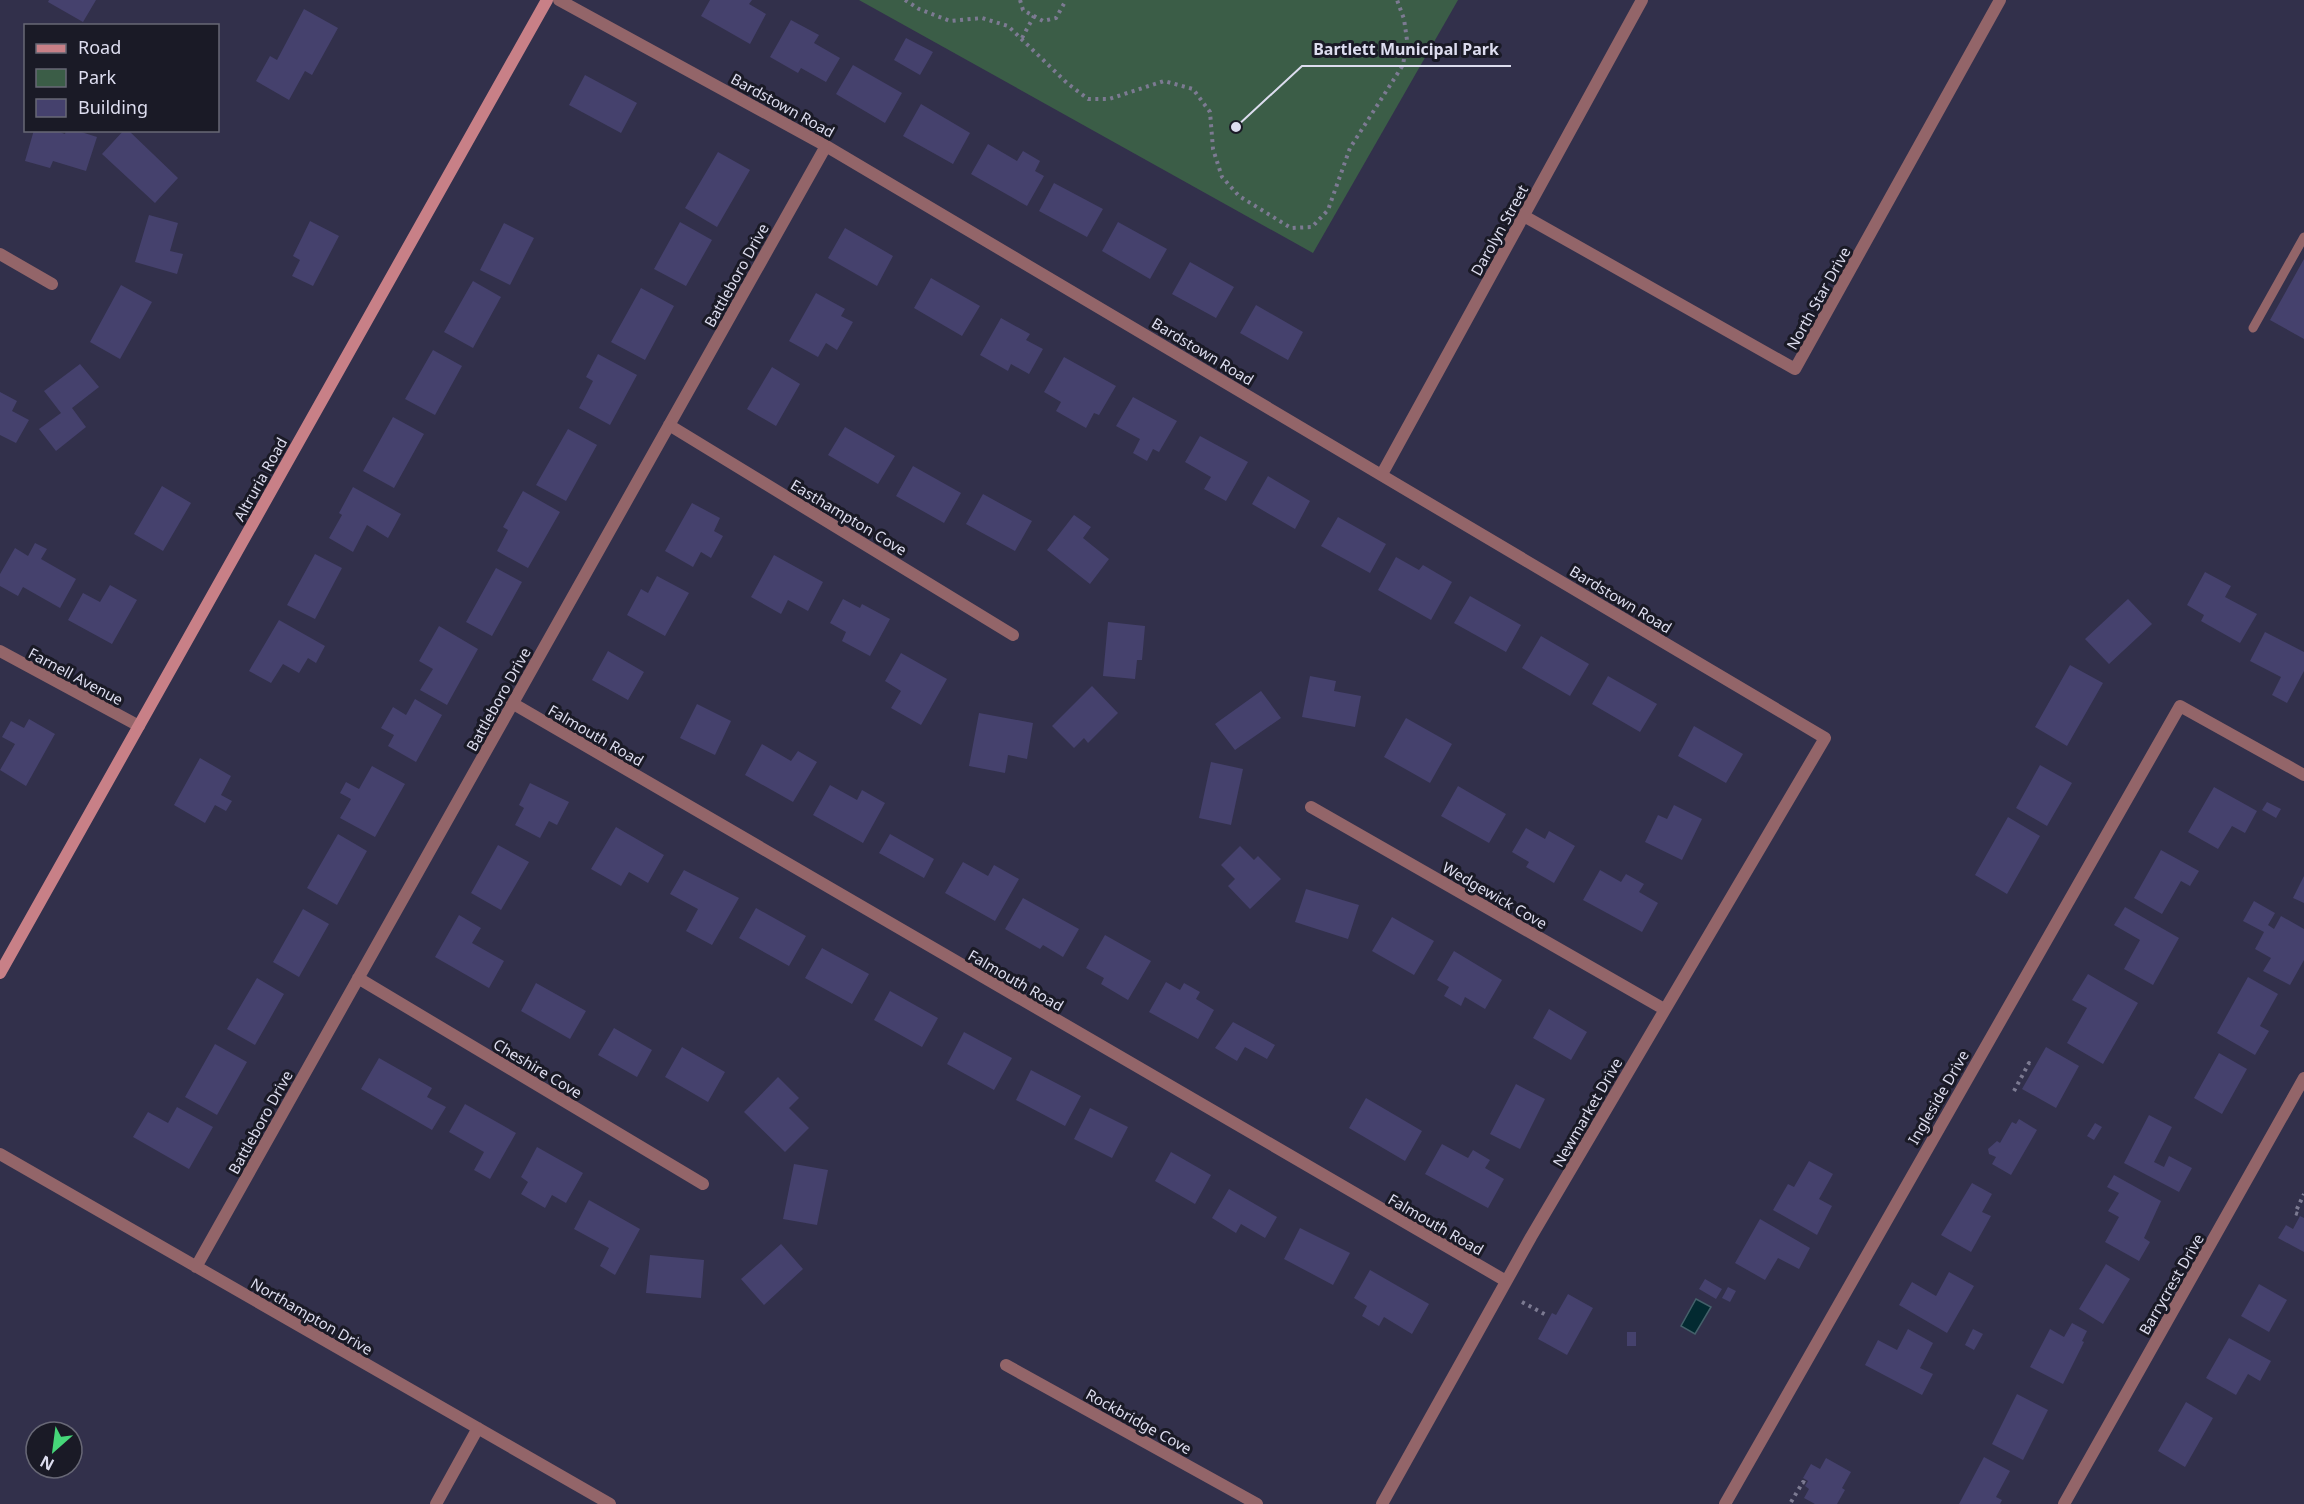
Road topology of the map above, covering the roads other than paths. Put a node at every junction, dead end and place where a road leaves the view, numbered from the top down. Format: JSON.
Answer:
{"nodes":[{"id":1,"x":547,"y":0,"type":"edge"},
{"id":2,"x":559,"y":0,"type":"edge"},
{"id":3,"x":1642,"y":0,"type":"edge"},
{"id":4,"x":2000,"y":0,"type":"edge"},
{"id":5,"x":826,"y":146,"type":"junction"},
{"id":6,"x":1524,"y":216,"type":"junction"},
{"id":7,"x":2304,"y":237,"type":"edge"},
{"id":8,"x":0,"y":254,"type":"edge"},
{"id":9,"x":52,"y":284,"type":"dead end"},
{"id":10,"x":2253,"y":328,"type":"dead end"},
{"id":11,"x":669,"y":425,"type":"junction"},
{"id":12,"x":1382,"y":474,"type":"junction"},
{"id":13,"x":1013,"y":635,"type":"dead end"},
{"id":14,"x":0,"y":651,"type":"edge"},
{"id":15,"x":512,"y":703,"type":"junction"},
{"id":16,"x":139,"y":726,"type":"junction"},
{"id":17,"x":1825,"y":738,"type":"joint"},
{"id":18,"x":2304,"y":775,"type":"edge"},
{"id":19,"x":1311,"y":807,"type":"dead end"},
{"id":20,"x":0,"y":973,"type":"edge"},
{"id":21,"x":358,"y":978,"type":"junction"},
{"id":22,"x":1664,"y":1009,"type":"junction"},
{"id":23,"x":2304,"y":1078,"type":"edge"},
{"id":24,"x":0,"y":1154,"type":"edge"},
{"id":25,"x":703,"y":1184,"type":"dead end"},
{"id":26,"x":196,"y":1267,"type":"junction"},
{"id":27,"x":1506,"y":1281,"type":"junction"},
{"id":28,"x":1006,"y":1365,"type":"dead end"},
{"id":29,"x":478,"y":1428,"type":"junction"},
{"id":30,"x":436,"y":1504,"type":"edge"},
{"id":31,"x":610,"y":1504,"type":"edge"},
{"id":32,"x":1257,"y":1504,"type":"edge"},
{"id":33,"x":1382,"y":1504,"type":"edge"},
{"id":34,"x":1725,"y":1504,"type":"edge"},
{"id":35,"x":2064,"y":1504,"type":"edge"}],
"edges":[{"from":1,"to":16,"type":"street","name":"Altruria Road"},
{"from":2,"to":5,"type":"street","name":"Bardstown Road"},
{"from":3,"to":6,"type":"street","name":"Darolyn Street"},
{"from":4,"to":6,"type":"street","name":"North Star Drive"},
{"from":5,"to":11,"type":"street","name":"Battleboro Drive"},
{"from":5,"to":12,"type":"street","name":"Bardstown Road"},
{"from":6,"to":12,"type":"street","name":"Darolyn Street"},
{"from":7,"to":10,"type":"lane"},
{"from":8,"to":9,"type":"street"},
{"from":11,"to":13,"type":"street","name":"Easthampton Cove"},
{"from":11,"to":15,"type":"street","name":"Battleboro Drive"},
{"from":12,"to":17,"type":"street","name":"Bardstown Road"},
{"from":14,"to":16,"type":"street","name":"Farnell Avenue"},
{"from":15,"to":21,"type":"street","name":"Battleboro Drive"},
{"from":15,"to":27,"type":"street","name":"Falmouth Road"},
{"from":16,"to":20,"type":"street","name":"Altruria Road"},
{"from":17,"to":22,"type":"street","name":"Newmarket Drive"},
{"from":18,"to":34,"type":"street","name":"Ingleside Drive"},
{"from":19,"to":22,"type":"street","name":"Wedgewick Cove"},
{"from":21,"to":25,"type":"street","name":"Cheshire Cove"},
{"from":21,"to":26,"type":"street","name":"Battleboro Drive"},
{"from":22,"to":27,"type":"street","name":"Newmarket Drive"},
{"from":23,"to":35,"type":"street","name":"Barrycrest Drive"},
{"from":24,"to":26,"type":"street","name":"Northampton Drive"},
{"from":26,"to":29,"type":"street","name":"Northampton Drive"},
{"from":27,"to":33,"type":"street","name":"Newmarket Drive"},
{"from":28,"to":32,"type":"street","name":"Rockbridge Cove"},
{"from":29,"to":30,"type":"street"},
{"from":29,"to":31,"type":"street","name":"Northampton Drive"}]}
